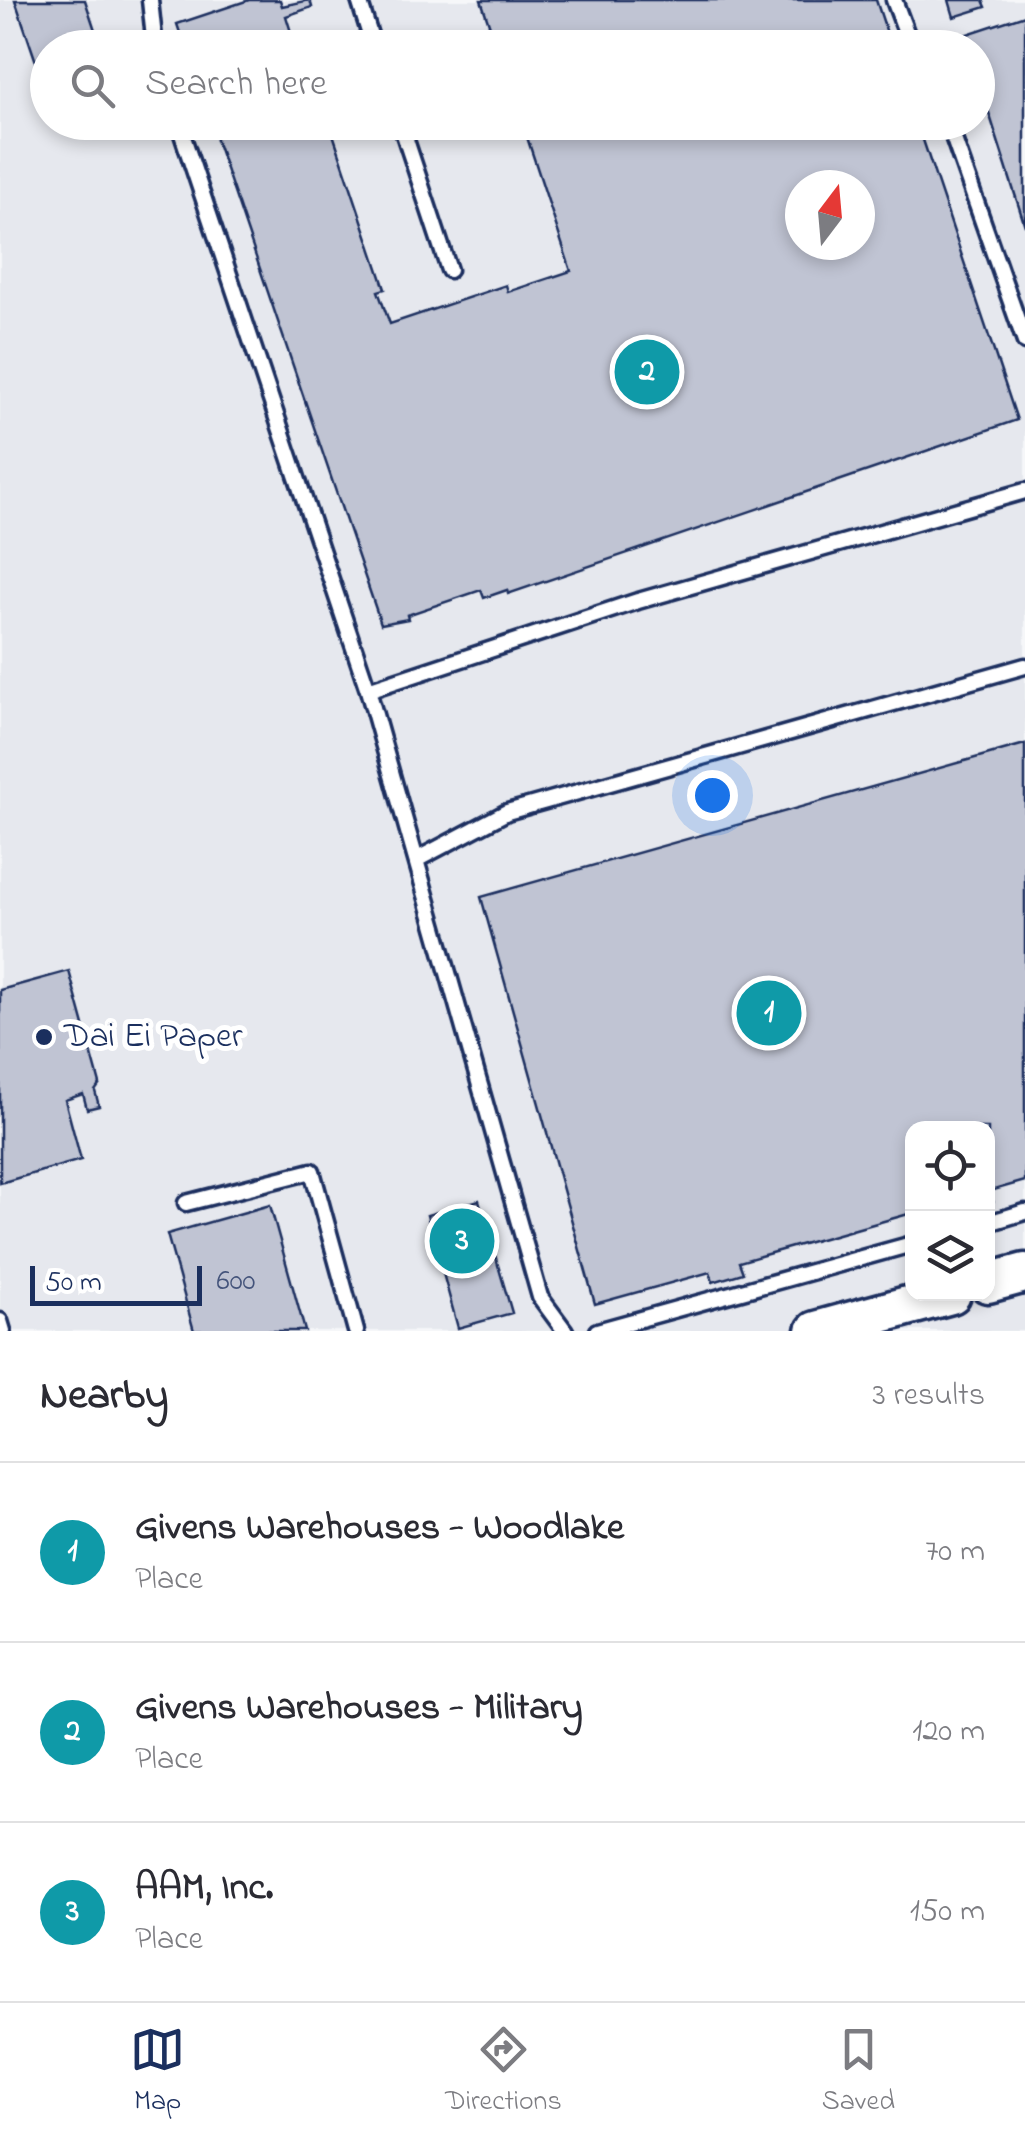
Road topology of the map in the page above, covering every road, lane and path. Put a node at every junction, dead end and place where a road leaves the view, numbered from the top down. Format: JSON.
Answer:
{"nodes":[{"id":1,"x":358,"y":0,"type":"edge"},
{"id":2,"x":894,"y":0,"type":"edge"},
{"id":3,"x":154,"y":1,"type":"edge"},
{"id":4,"x":155,"y":30,"type":"edge"},
{"id":5,"x":368,"y":30,"type":"edge"},
{"id":6,"x":905,"y":30,"type":"edge"},
{"id":7,"x":184,"y":140,"type":"edge"},
{"id":8,"x":406,"y":140,"type":"edge"},
{"id":9,"x":954,"y":140,"type":"edge"},
{"id":10,"x":449,"y":270,"type":"dead end"},
{"id":11,"x":1025,"y":342,"type":"edge"},
{"id":12,"x":1025,"y":492,"type":"edge"},
{"id":13,"x":1025,"y":666,"type":"edge"},
{"id":14,"x":368,"y":690,"type":"junction"},
{"id":15,"x":416,"y":860,"type":"junction"},
{"id":16,"x":186,"y":1203,"type":"dead end"},
{"id":17,"x":1025,"y":1212,"type":"edge"},
{"id":18,"x":995,"y":1221,"type":"edge"},
{"id":19,"x":905,"y":1246,"type":"edge"},
{"id":20,"x":1025,"y":1273,"type":"edge"},
{"id":21,"x":995,"y":1281,"type":"edge"},
{"id":22,"x":925,"y":1301,"type":"edge"},
{"id":23,"x":0,"y":1320,"type":"edge"},
{"id":24,"x":3,"y":1331,"type":"edge"},
{"id":25,"x":356,"y":1331,"type":"edge"},
{"id":26,"x":565,"y":1331,"type":"edge"},
{"id":27,"x":597,"y":1331,"type":"edge"},
{"id":28,"x":816,"y":1331,"type":"edge"}],
"edges":[{"from":1,"to":5,"type":"lane"},
{"from":2,"to":6,"type":"lane"},
{"from":3,"to":4,"type":"lane"},
{"from":7,"to":14,"type":"lane"},
{"from":8,"to":10,"type":"lane"},
{"from":9,"to":11,"type":"lane"},
{"from":12,"to":14,"type":"lane"},
{"from":13,"to":15,"type":"lane"},
{"from":14,"to":15,"type":"lane"},
{"from":15,"to":26,"type":"lane"},
{"from":16,"to":25,"type":"lane"},
{"from":17,"to":18,"type":"lane"},
{"from":19,"to":27,"type":"lane"},
{"from":20,"to":21,"type":"street"},
{"from":22,"to":28,"type":"street"},
{"from":23,"to":24,"type":"lane"}]}
